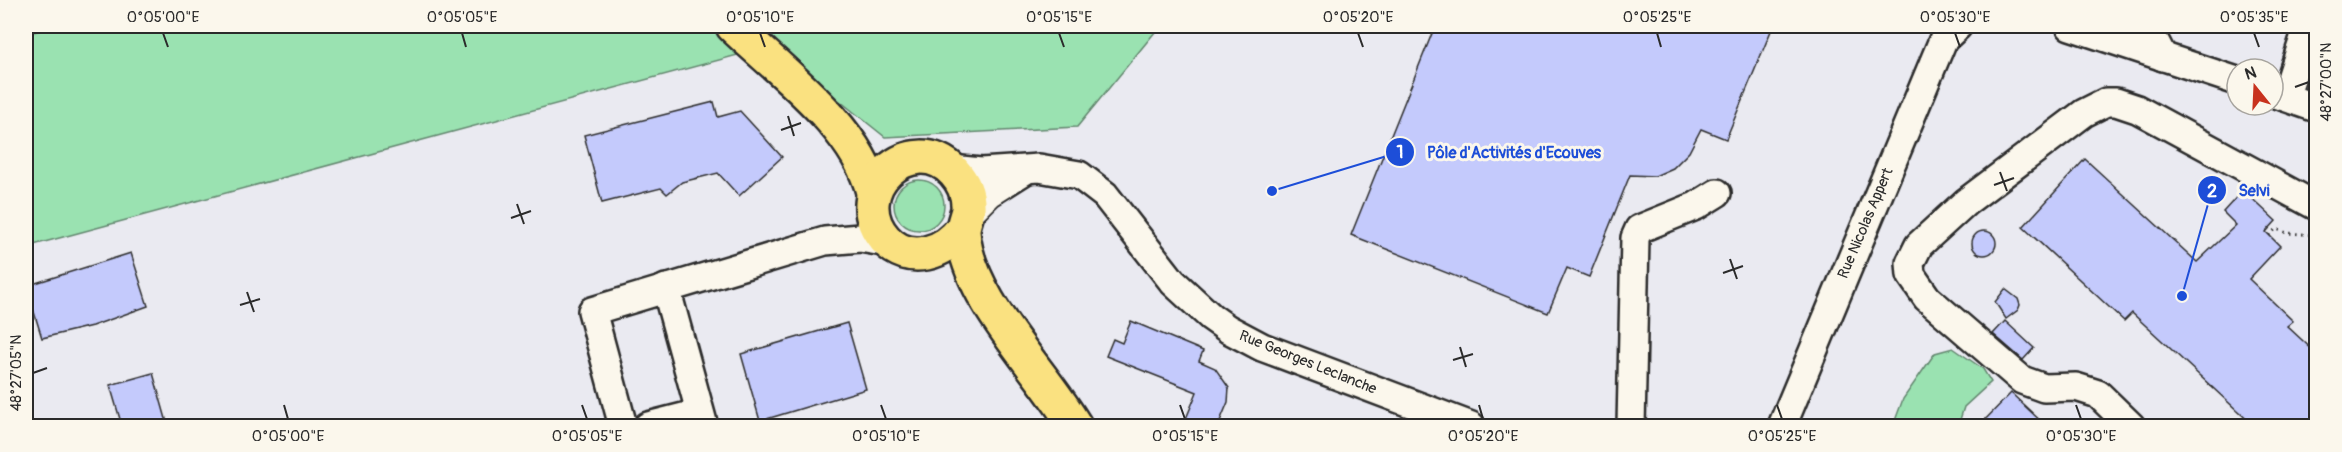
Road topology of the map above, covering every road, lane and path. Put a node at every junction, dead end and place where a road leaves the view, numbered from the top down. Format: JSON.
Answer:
{"nodes":[{"id":1,"x":733,"y":26,"type":"edge"},
{"id":2,"x":843,"y":26,"type":"edge"},
{"id":3,"x":850,"y":26,"type":"edge"},
{"id":4,"x":1958,"y":26,"type":"edge"},
{"id":5,"x":2070,"y":26,"type":"edge"},
{"id":6,"x":2147,"y":26,"type":"edge"},
{"id":7,"x":2308,"y":26,"type":"edge"},
{"id":8,"x":2163,"y":57,"type":"junction"},
{"id":9,"x":2225,"y":77,"type":"edge"},
{"id":10,"x":2285,"y":81,"type":"edge"},
{"id":11,"x":2285,"y":97,"type":"edge"},
{"id":12,"x":2316,"y":108,"type":"edge"},
{"id":13,"x":850,"y":140,"type":"junction"},
{"id":14,"x":899,"y":162,"type":"junction"},
{"id":15,"x":951,"y":169,"type":"junction"},
{"id":16,"x":1027,"y":169,"type":"junction"},
{"id":17,"x":1717,"y":193,"type":"dead end"},
{"id":18,"x":872,"y":199,"type":"junction"},
{"id":19,"x":2316,"y":206,"type":"edge"},
{"id":20,"x":965,"y":222,"type":"junction"},
{"id":21,"x":2269,"y":235,"type":"dead end"},
{"id":22,"x":2316,"y":235,"type":"edge"},
{"id":23,"x":825,"y":241,"type":"junction"},
{"id":24,"x":889,"y":243,"type":"junction"},
{"id":25,"x":918,"y":254,"type":"junction"},
{"id":26,"x":666,"y":288,"type":"junction"},
{"id":27,"x":983,"y":294,"type":"junction"},
{"id":28,"x":702,"y":420,"type":"edge"},
{"id":29,"x":623,"y":426,"type":"edge"},
{"id":30,"x":648,"y":426,"type":"edge"},
{"id":31,"x":1075,"y":426,"type":"edge"},
{"id":32,"x":1471,"y":426,"type":"edge"},
{"id":33,"x":1631,"y":426,"type":"edge"},
{"id":34,"x":1782,"y":426,"type":"edge"},
{"id":35,"x":2131,"y":426,"type":"edge"}],
"edges":[{"from":1,"to":13,"type":"main road"},
{"from":2,"to":3,"type":"path"},
{"from":4,"to":34,"type":"street","name":"Rue Nicolas Appert"},
{"from":5,"to":8,"type":"street"},
{"from":6,"to":8,"type":"street"},
{"from":7,"to":10,"type":"street"},
{"from":8,"to":9,"type":"street"},
{"from":11,"to":12,"type":"street"},
{"from":13,"to":14,"type":"main road"},
{"from":13,"to":18,"type":"main road"},
{"from":14,"to":15,"type":"main road"},
{"from":14,"to":18,"type":"main road"},
{"from":15,"to":16,"type":"street","name":"Rue Georges Leclanche"},
{"from":15,"to":20,"type":"main road"},
{"from":16,"to":20,"type":"street"},
{"from":16,"to":32,"type":"street","name":"Rue Georges Leclanche"},
{"from":17,"to":33,"type":"street"},
{"from":18,"to":23,"type":"street"},
{"from":18,"to":24,"type":"main road"},
{"from":19,"to":35,"type":"street"},
{"from":20,"to":25,"type":"main road"},
{"from":20,"to":27,"type":"main road"},
{"from":21,"to":22,"type":"path"},
{"from":23,"to":24,"type":"street"},
{"from":23,"to":26,"type":"street"},
{"from":24,"to":25,"type":"main road"},
{"from":25,"to":27,"type":"main road"},
{"from":26,"to":28,"type":"street"},
{"from":26,"to":29,"type":"street"},
{"from":27,"to":31,"type":"main road"},
{"from":28,"to":30,"type":"street"}]}
